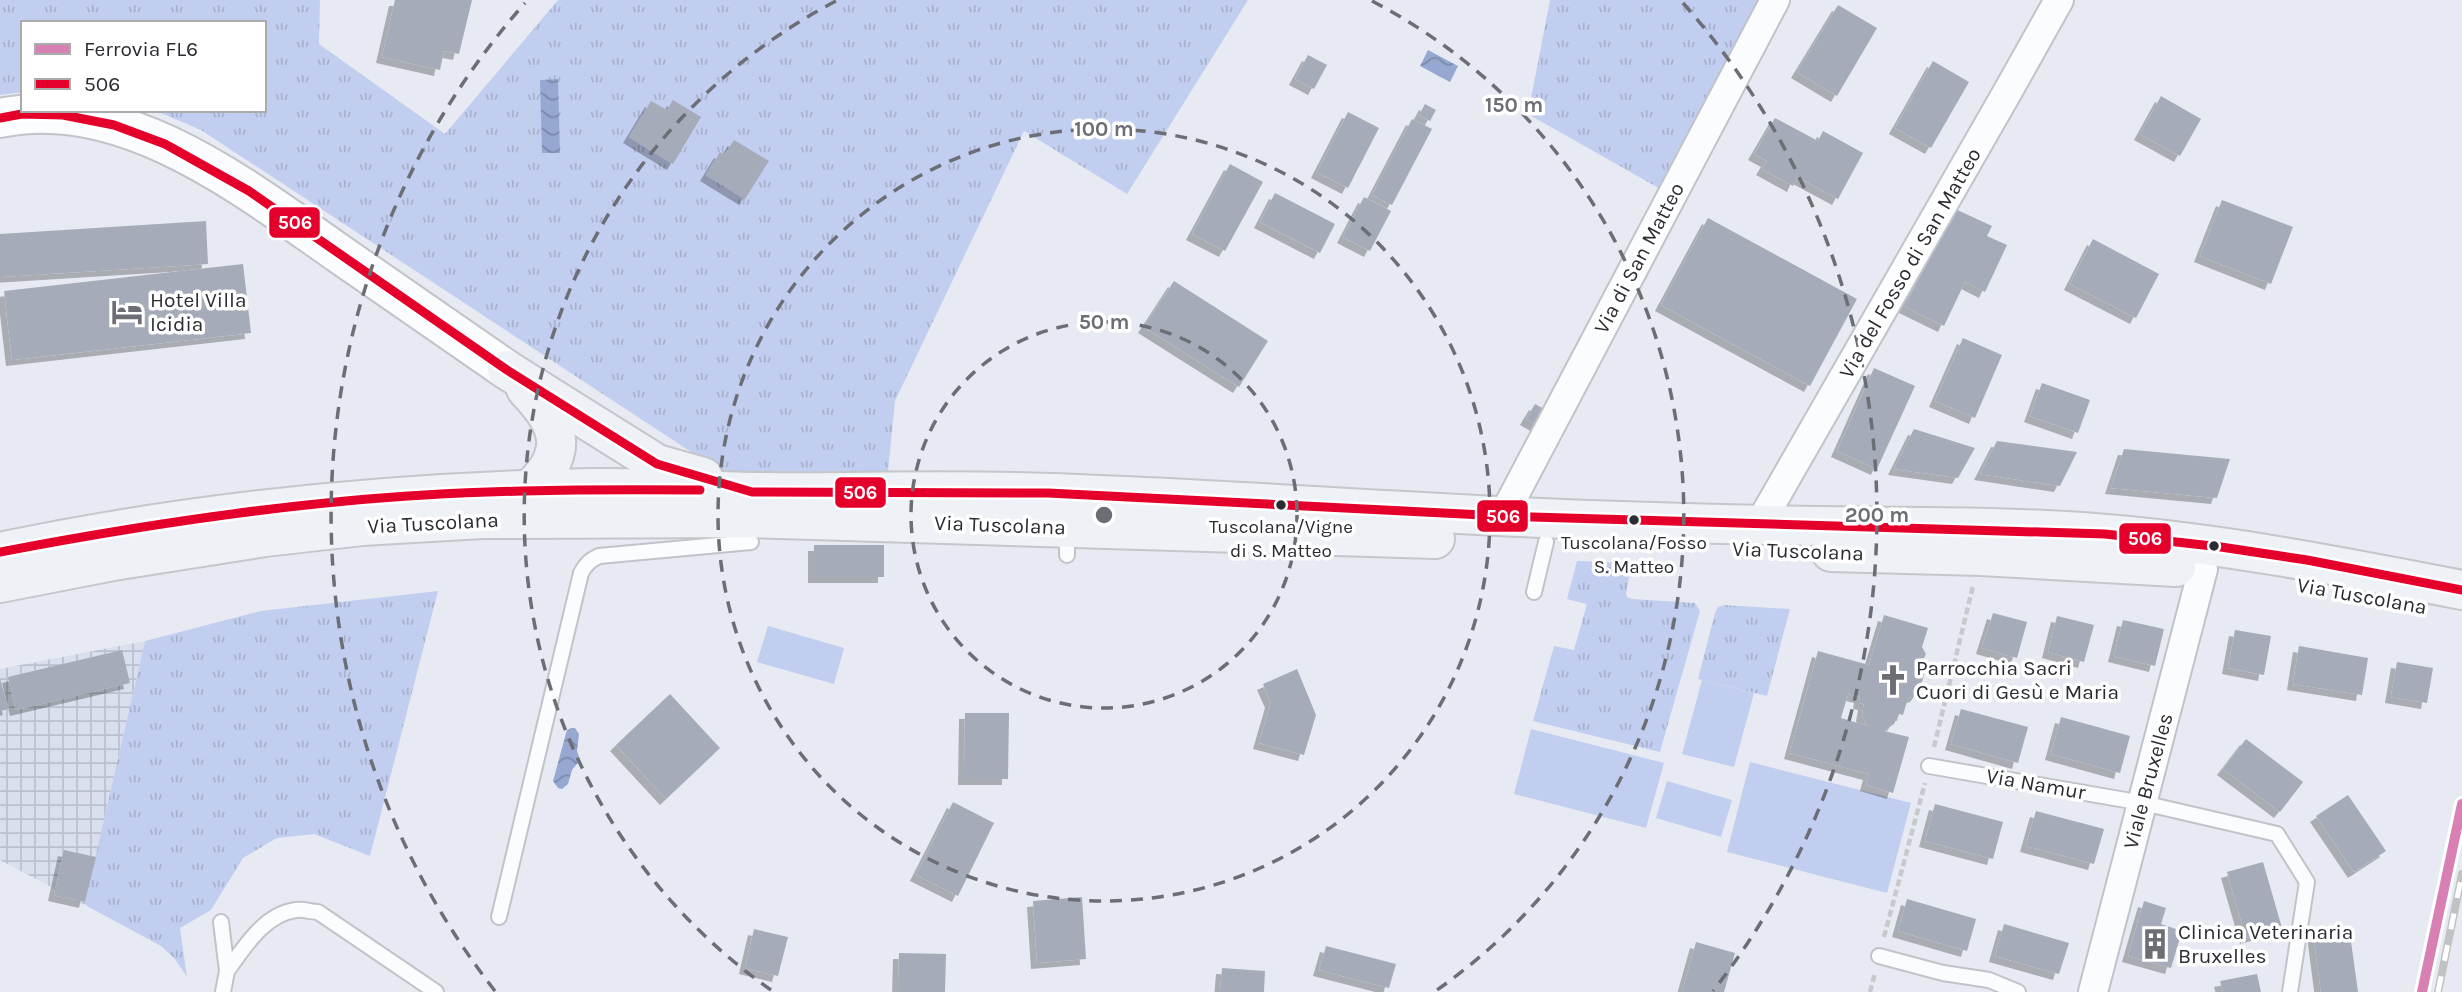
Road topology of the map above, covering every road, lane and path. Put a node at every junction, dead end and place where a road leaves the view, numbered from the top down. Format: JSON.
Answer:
{"nodes":[{"id":1,"x":1775,"y":0,"type":"edge"},
{"id":2,"x":2059,"y":0,"type":"edge"},
{"id":3,"x":0,"y":118,"type":"edge"},
{"id":4,"x":507,"y":370,"type":"junction"},
{"id":5,"x":529,"y":490,"type":"junction"},
{"id":6,"x":1503,"y":516,"type":"junction"},
{"id":7,"x":1759,"y":525,"type":"junction"},
{"id":8,"x":750,"y":526,"type":"junction"},
{"id":9,"x":1546,"y":542,"type":"junction"},
{"id":10,"x":0,"y":552,"type":"edge"},
{"id":11,"x":2203,"y":569,"type":"junction"},
{"id":12,"x":0,"y":583,"type":"edge"},
{"id":13,"x":2462,"y":590,"type":"edge"},
{"id":14,"x":1535,"y":592,"type":"dead end"},
{"id":15,"x":2462,"y":614,"type":"edge"},
{"id":16,"x":1929,"y":766,"type":"dead end"},
{"id":17,"x":2143,"y":803,"type":"junction"},
{"id":18,"x":499,"y":916,"type":"dead end"},
{"id":19,"x":221,"y":922,"type":"dead end"},
{"id":20,"x":1879,"y":956,"type":"dead end"},
{"id":21,"x":227,"y":971,"type":"junction"},
{"id":22,"x":223,"y":992,"type":"edge"},
{"id":23,"x":436,"y":992,"type":"edge"},
{"id":24,"x":2018,"y":992,"type":"edge"},
{"id":25,"x":2093,"y":992,"type":"edge"},
{"id":26,"x":2290,"y":992,"type":"edge"}],
"edges":[{"from":1,"to":6,"type":"street","name":"Via di San Matteo"},
{"from":2,"to":7,"type":"street","name":"Via del Fosso di San Matteo"},
{"from":3,"to":4,"type":"main road"},
{"from":4,"to":5,"type":"main road"},
{"from":4,"to":8,"type":"main road"},
{"from":5,"to":8,"type":"main road","name":"Via Tuscolana"},
{"from":5,"to":10,"type":"main road","name":"Via Tuscolana"},
{"from":6,"to":7,"type":"main road","name":"Via Tuscolana"},
{"from":6,"to":8,"type":"main road","name":"Via Tuscolana"},
{"from":7,"to":13,"type":"main road","name":"Via Tuscolana"},
{"from":8,"to":9,"type":"main road","name":"Via Tuscolana"},
{"from":8,"to":12,"type":"main road","name":"Via Tuscolana"},
{"from":8,"to":18,"type":"lane"},
{"from":9,"to":11,"type":"main road","name":"Via Tuscolana"},
{"from":9,"to":14,"type":"lane"},
{"from":11,"to":15,"type":"main road","name":"Via Tuscolana"},
{"from":11,"to":17,"type":"street","name":"Viale Bruxelles"},
{"from":16,"to":17,"type":"lane","name":"Via Namur"},
{"from":17,"to":25,"type":"street","name":"Viale Bruxelles"},
{"from":17,"to":26,"type":"lane","name":"Via Namur"},
{"from":19,"to":21,"type":"lane"},
{"from":20,"to":24,"type":"lane"},
{"from":21,"to":22,"type":"lane"},
{"from":21,"to":23,"type":"lane"}]}
